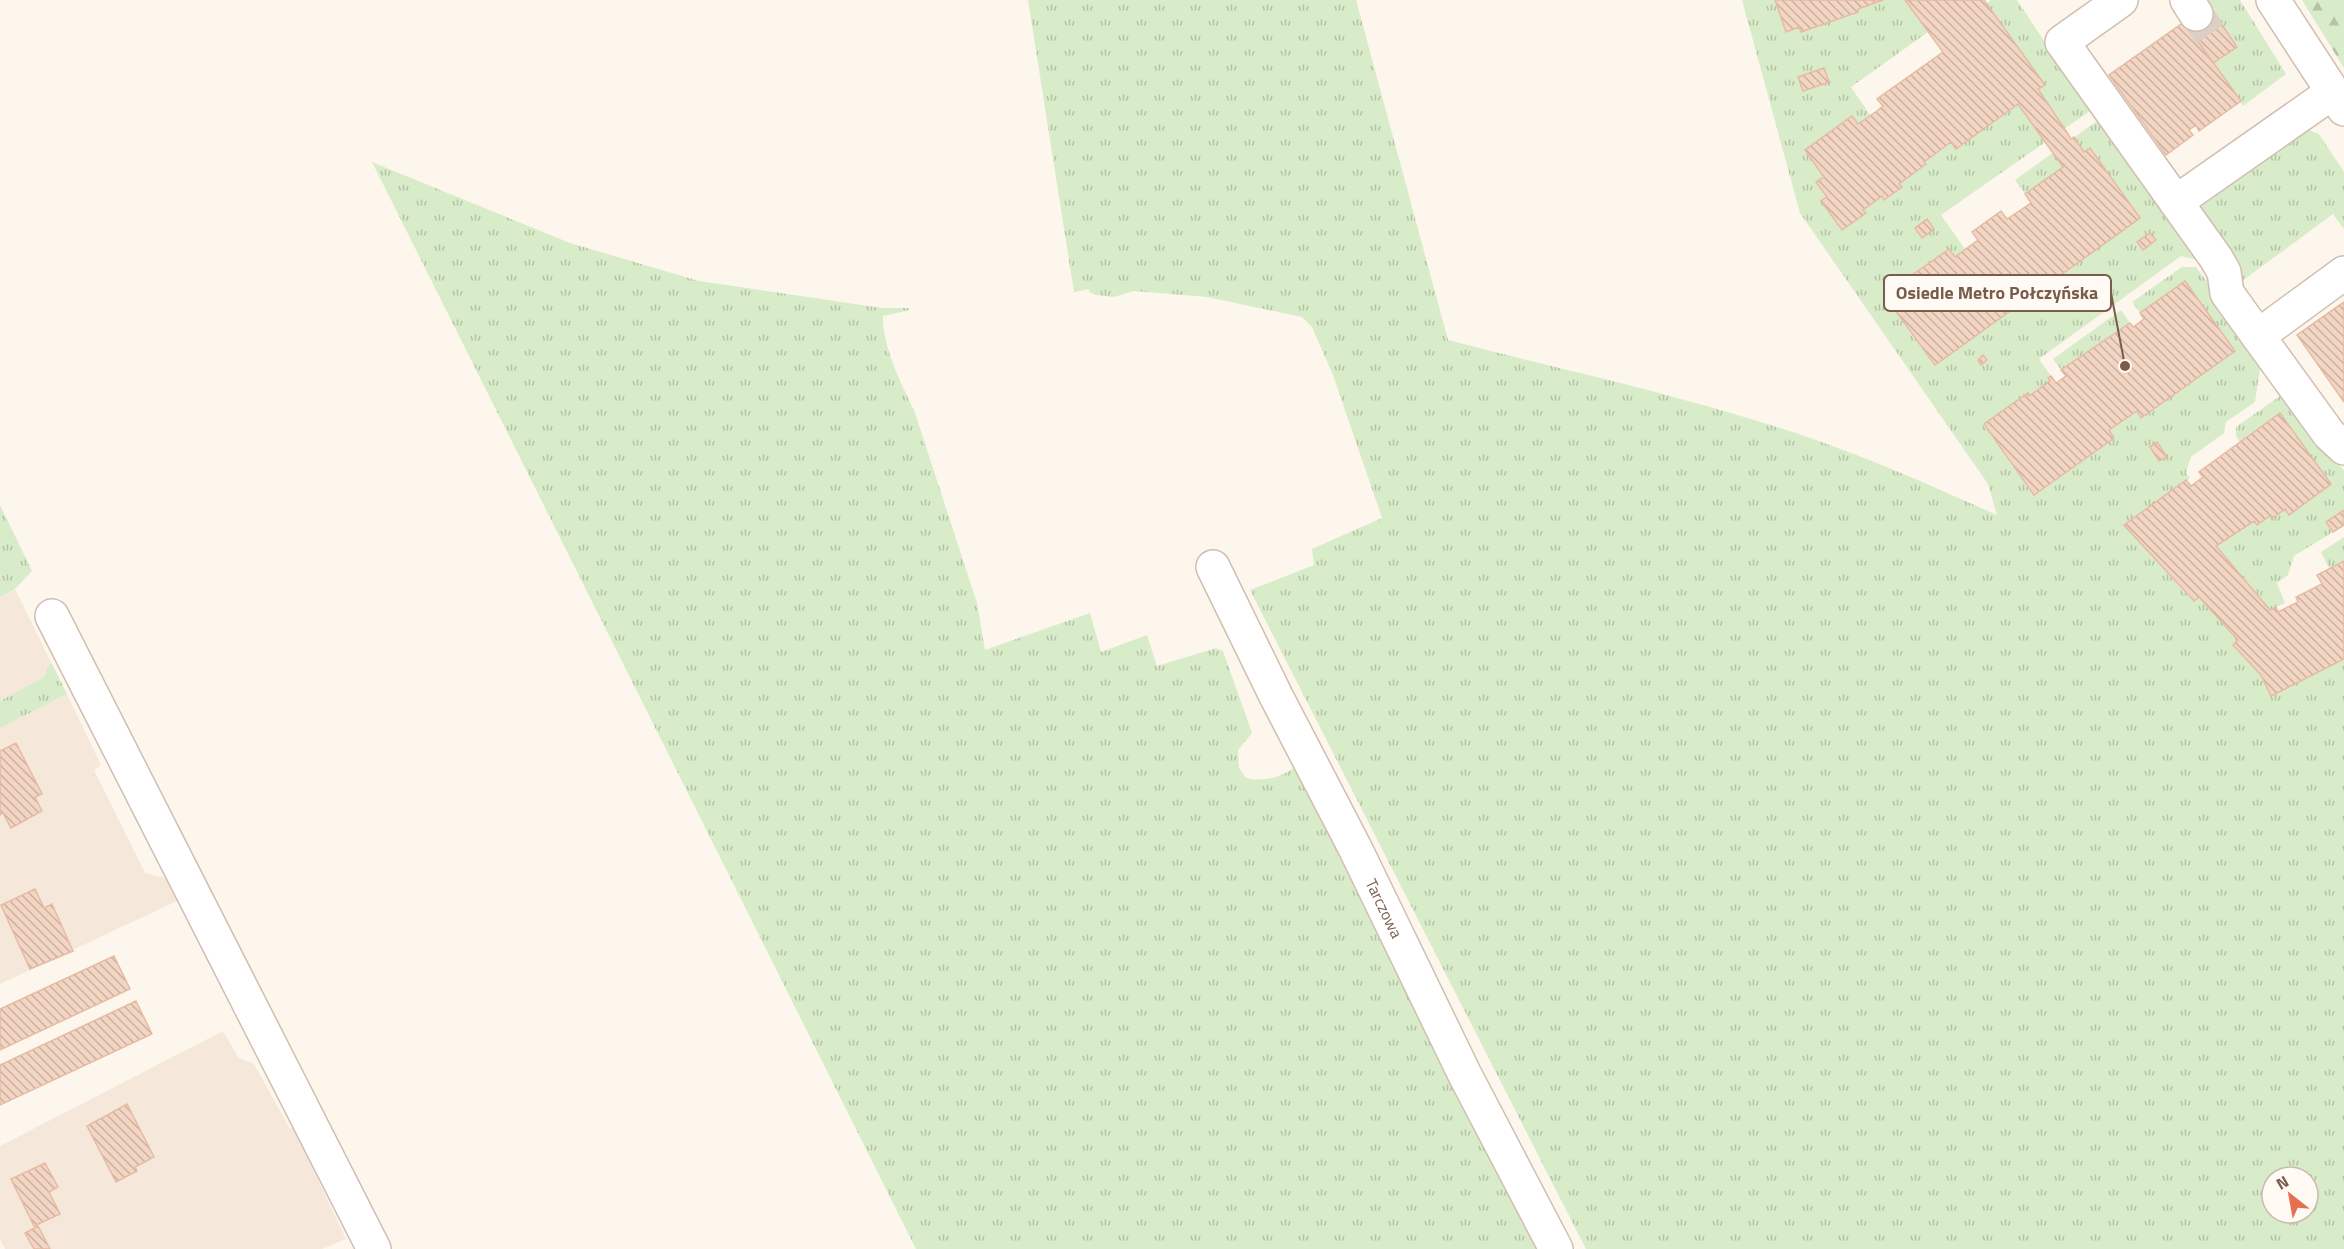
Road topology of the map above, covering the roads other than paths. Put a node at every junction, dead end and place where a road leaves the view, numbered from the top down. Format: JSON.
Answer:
{"nodes":[{"id":1,"x":2121,"y":0,"type":"edge"},
{"id":2,"x":2273,"y":0,"type":"edge"},
{"id":3,"x":2339,"y":100,"type":"edge"},
{"id":4,"x":2176,"y":202,"type":"junction"},
{"id":5,"x":2344,"y":273,"type":"edge"},
{"id":6,"x":2258,"y":336,"type":"junction"},
{"id":7,"x":2344,"y":448,"type":"edge"},
{"id":8,"x":1213,"y":567,"type":"dead end"},
{"id":9,"x":52,"y":616,"type":"dead end"},
{"id":10,"x":374,"y":1249,"type":"edge"},
{"id":11,"x":1556,"y":1249,"type":"edge"}],
"edges":[{"from":1,"to":4,"type":"street"},
{"from":2,"to":3,"type":"street"},
{"from":3,"to":4,"type":"street"},
{"from":4,"to":6,"type":"street"},
{"from":5,"to":6,"type":"street"},
{"from":6,"to":7,"type":"street"},
{"from":8,"to":11,"type":"street","name":"Tarczowa"},
{"from":9,"to":10,"type":"street"}]}
